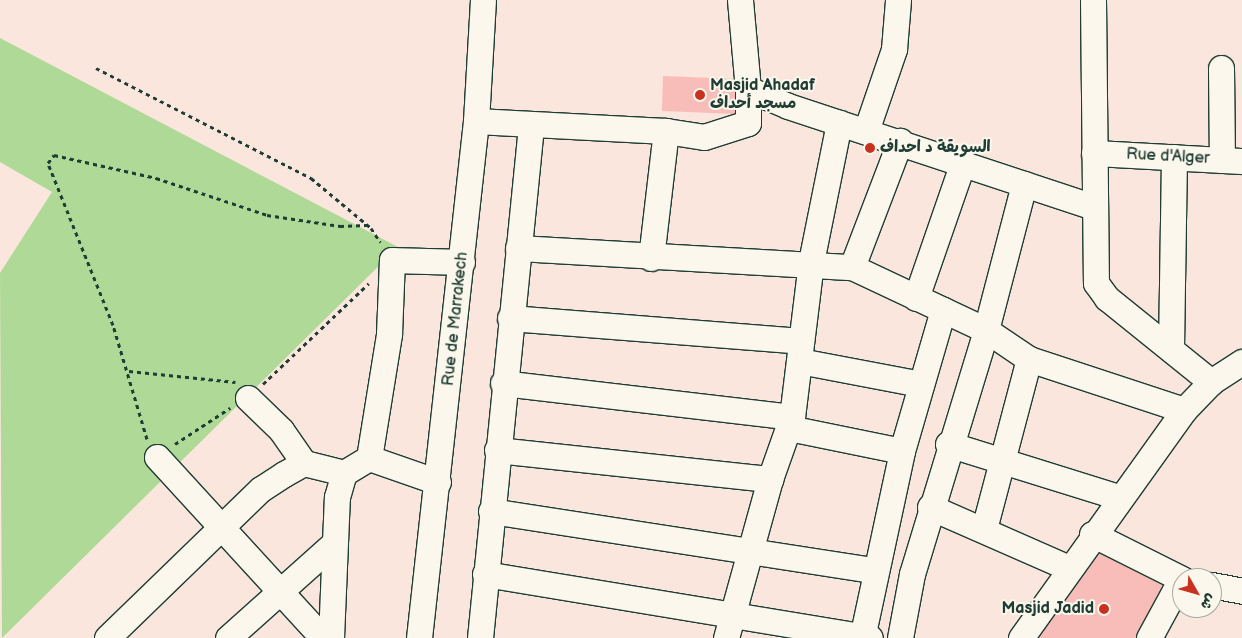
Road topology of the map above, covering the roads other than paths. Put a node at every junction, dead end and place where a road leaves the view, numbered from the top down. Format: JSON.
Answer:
{"nodes":[{"id":1,"x":484,"y":0,"type":"edge"},
{"id":2,"x":740,"y":0,"type":"edge"},
{"id":3,"x":898,"y":0,"type":"edge"},
{"id":4,"x":1094,"y":0,"type":"edge"},
{"id":5,"x":1222,"y":68,"type":"dead end"},
{"id":6,"x":748,"y":89,"type":"junction"},
{"id":7,"x":476,"y":121,"type":"junction"},
{"id":8,"x":839,"y":124,"type":"junction"},
{"id":9,"x":531,"y":126,"type":"junction"},
{"id":10,"x":666,"y":130,"type":"junction"},
{"id":11,"x":866,"y":131,"type":"junction"},
{"id":12,"x":900,"y":141,"type":"junction"},
{"id":13,"x":1094,"y":154,"type":"junction"},
{"id":14,"x":1174,"y":157,"type":"junction"},
{"id":15,"x":1232,"y":160,"type":"edge"},
{"id":16,"x":963,"y":162,"type":"junction"},
{"id":17,"x":1024,"y":184,"type":"junction"},
{"id":18,"x":1093,"y":207,"type":"junction"},
{"id":19,"x":518,"y":248,"type":"junction"},
{"id":20,"x":651,"y":258,"type":"junction"},
{"id":21,"x":462,"y":262,"type":"junction"},
{"id":22,"x":811,"y":262,"type":"junction"},
{"id":23,"x":852,"y":267,"type":"junction"},
{"id":24,"x":916,"y":298,"type":"junction"},
{"id":25,"x":943,"y":310,"type":"junction"},
{"id":26,"x":510,"y":318,"type":"junction"},
{"id":27,"x":986,"y":330,"type":"junction"},
{"id":28,"x":1171,"y":348,"type":"junction"},
{"id":29,"x":801,"y":351,"type":"junction"},
{"id":30,"x":1029,"y":358,"type":"junction"},
{"id":31,"x":1239,"y":366,"type":"edge"},
{"id":32,"x":1211,"y":382,"type":"junction"},
{"id":33,"x":503,"y":383,"type":"junction"},
{"id":34,"x":921,"y":384,"type":"junction"},
{"id":35,"x":252,"y":387,"type":"road end"},
{"id":36,"x":1184,"y":410,"type":"junction"},
{"id":37,"x":791,"y":422,"type":"junction"},
{"id":38,"x":948,"y":444,"type":"junction"},
{"id":39,"x":497,"y":450,"type":"junction"},
{"id":40,"x":902,"y":451,"type":"junction"},
{"id":41,"x":157,"y":456,"type":"road end"},
{"id":42,"x":369,"y":458,"type":"junction"},
{"id":43,"x":304,"y":462,"type":"junction"},
{"id":44,"x":1002,"y":463,"type":"junction"},
{"id":45,"x":344,"y":473,"type":"junction"},
{"id":46,"x":770,"y":479,"type":"junction"},
{"id":47,"x":438,"y":482,"type":"junction"},
{"id":48,"x":1118,"y":497,"type":"junction"},
{"id":49,"x":930,"y":507,"type":"junction"},
{"id":50,"x":491,"y":511,"type":"junction"},
{"id":51,"x":223,"y":528,"type":"junction"},
{"id":52,"x":984,"y":529,"type":"junction"},
{"id":53,"x":1092,"y":534,"type":"junction"},
{"id":54,"x":333,"y":544,"type":"junction"},
{"id":55,"x":750,"y":552,"type":"junction"},
{"id":56,"x":1069,"y":568,"type":"junction"},
{"id":57,"x":874,"y":570,"type":"junction"},
{"id":58,"x":485,"y":574,"type":"junction"},
{"id":59,"x":1172,"y":574,"type":"edge"},
{"id":60,"x":1222,"y":587,"type":"edge"},
{"id":61,"x":280,"y":590,"type":"junction"},
{"id":62,"x":1242,"y":591,"type":"edge"},
{"id":63,"x":1172,"y":596,"type":"edge"},
{"id":64,"x":728,"y":628,"type":"edge"},
{"id":65,"x":818,"y":634,"type":"edge"},
{"id":66,"x":107,"y":638,"type":"edge"},
{"id":67,"x":228,"y":638,"type":"edge"},
{"id":68,"x":323,"y":638,"type":"edge"},
{"id":69,"x":331,"y":638,"type":"edge"},
{"id":70,"x":421,"y":638,"type":"edge"},
{"id":71,"x":480,"y":638,"type":"edge"},
{"id":72,"x":865,"y":638,"type":"edge"},
{"id":73,"x":900,"y":638,"type":"edge"},
{"id":74,"x":1022,"y":638,"type":"edge"},
{"id":75,"x":1149,"y":638,"type":"edge"}],
"edges":[{"from":1,"to":7,"type":"street","name":"Rue de Marrakech"},
{"from":2,"to":6,"type":"street"},
{"from":3,"to":11,"type":"street"},
{"from":4,"to":13,"type":"street"},
{"from":5,"to":15,"type":"street"},
{"from":6,"to":8,"type":"street"},
{"from":6,"to":10,"type":"street"},
{"from":7,"to":9,"type":"street"},
{"from":7,"to":21,"type":"street","name":"Rue de Marrakech"},
{"from":8,"to":11,"type":"street"},
{"from":8,"to":22,"type":"street"},
{"from":9,"to":10,"type":"street"},
{"from":9,"to":19,"type":"street"},
{"from":10,"to":20,"type":"street"},
{"from":11,"to":12,"type":"street"},
{"from":12,"to":16,"type":"street"},
{"from":12,"to":23,"type":"street"},
{"from":13,"to":14,"type":"street","name":"Rue d'Alger"},
{"from":13,"to":18,"type":"street"},
{"from":14,"to":15,"type":"street","name":"Rue d'Alger"},
{"from":14,"to":28,"type":"street"},
{"from":16,"to":17,"type":"street"},
{"from":16,"to":24,"type":"street"},
{"from":17,"to":18,"type":"street"},
{"from":17,"to":27,"type":"street"},
{"from":18,"to":28,"type":"street"},
{"from":19,"to":20,"type":"street"},
{"from":19,"to":26,"type":"street"},
{"from":20,"to":22,"type":"street"},
{"from":21,"to":42,"type":"street"},
{"from":21,"to":47,"type":"street","name":"Rue de Marrakech"},
{"from":22,"to":23,"type":"street"},
{"from":22,"to":29,"type":"street"},
{"from":23,"to":24,"type":"street"},
{"from":24,"to":25,"type":"street"},
{"from":25,"to":27,"type":"street"},
{"from":25,"to":34,"type":"street"},
{"from":26,"to":29,"type":"street"},
{"from":26,"to":33,"type":"street"},
{"from":27,"to":30,"type":"street"},
{"from":27,"to":38,"type":"street"},
{"from":28,"to":32,"type":"street"},
{"from":29,"to":34,"type":"street"},
{"from":29,"to":37,"type":"street"},
{"from":30,"to":36,"type":"street"},
{"from":30,"to":44,"type":"street"},
{"from":31,"to":32,"type":"street"},
{"from":32,"to":36,"type":"street"},
{"from":33,"to":37,"type":"street"},
{"from":33,"to":39,"type":"street"},
{"from":34,"to":40,"type":"street"},
{"from":35,"to":43,"type":"street"},
{"from":36,"to":48,"type":"street"},
{"from":37,"to":40,"type":"street"},
{"from":37,"to":46,"type":"street"},
{"from":38,"to":44,"type":"street"},
{"from":38,"to":49,"type":"street"},
{"from":39,"to":46,"type":"street"},
{"from":39,"to":50,"type":"street"},
{"from":40,"to":57,"type":"street"},
{"from":41,"to":51,"type":"street"},
{"from":42,"to":45,"type":"street"},
{"from":42,"to":47,"type":"street"},
{"from":43,"to":45,"type":"street"},
{"from":43,"to":51,"type":"street"},
{"from":44,"to":48,"type":"street"},
{"from":44,"to":52,"type":"street"},
{"from":45,"to":54,"type":"street"},
{"from":46,"to":55,"type":"street"},
{"from":47,"to":70,"type":"street","name":"Rue de Marrakech"},
{"from":48,"to":53,"type":"street"},
{"from":49,"to":52,"type":"street"},
{"from":49,"to":73,"type":"street"},
{"from":50,"to":55,"type":"street"},
{"from":50,"to":58,"type":"street"},
{"from":51,"to":61,"type":"street"},
{"from":51,"to":66,"type":"street"},
{"from":52,"to":56,"type":"street"},
{"from":53,"to":56,"type":"street"},
{"from":53,"to":59,"type":"street"},
{"from":54,"to":61,"type":"street"},
{"from":54,"to":69,"type":"street"},
{"from":55,"to":57,"type":"street"},
{"from":55,"to":64,"type":"street"},
{"from":56,"to":74,"type":"street"},
{"from":57,"to":72,"type":"street"},
{"from":58,"to":64,"type":"street"},
{"from":58,"to":71,"type":"street"},
{"from":60,"to":62,"type":"street"},
{"from":61,"to":67,"type":"street"},
{"from":61,"to":68,"type":"street"},
{"from":63,"to":75,"type":"street"},
{"from":64,"to":65,"type":"street"},
{"from":65,"to":72,"type":"street"}]}
